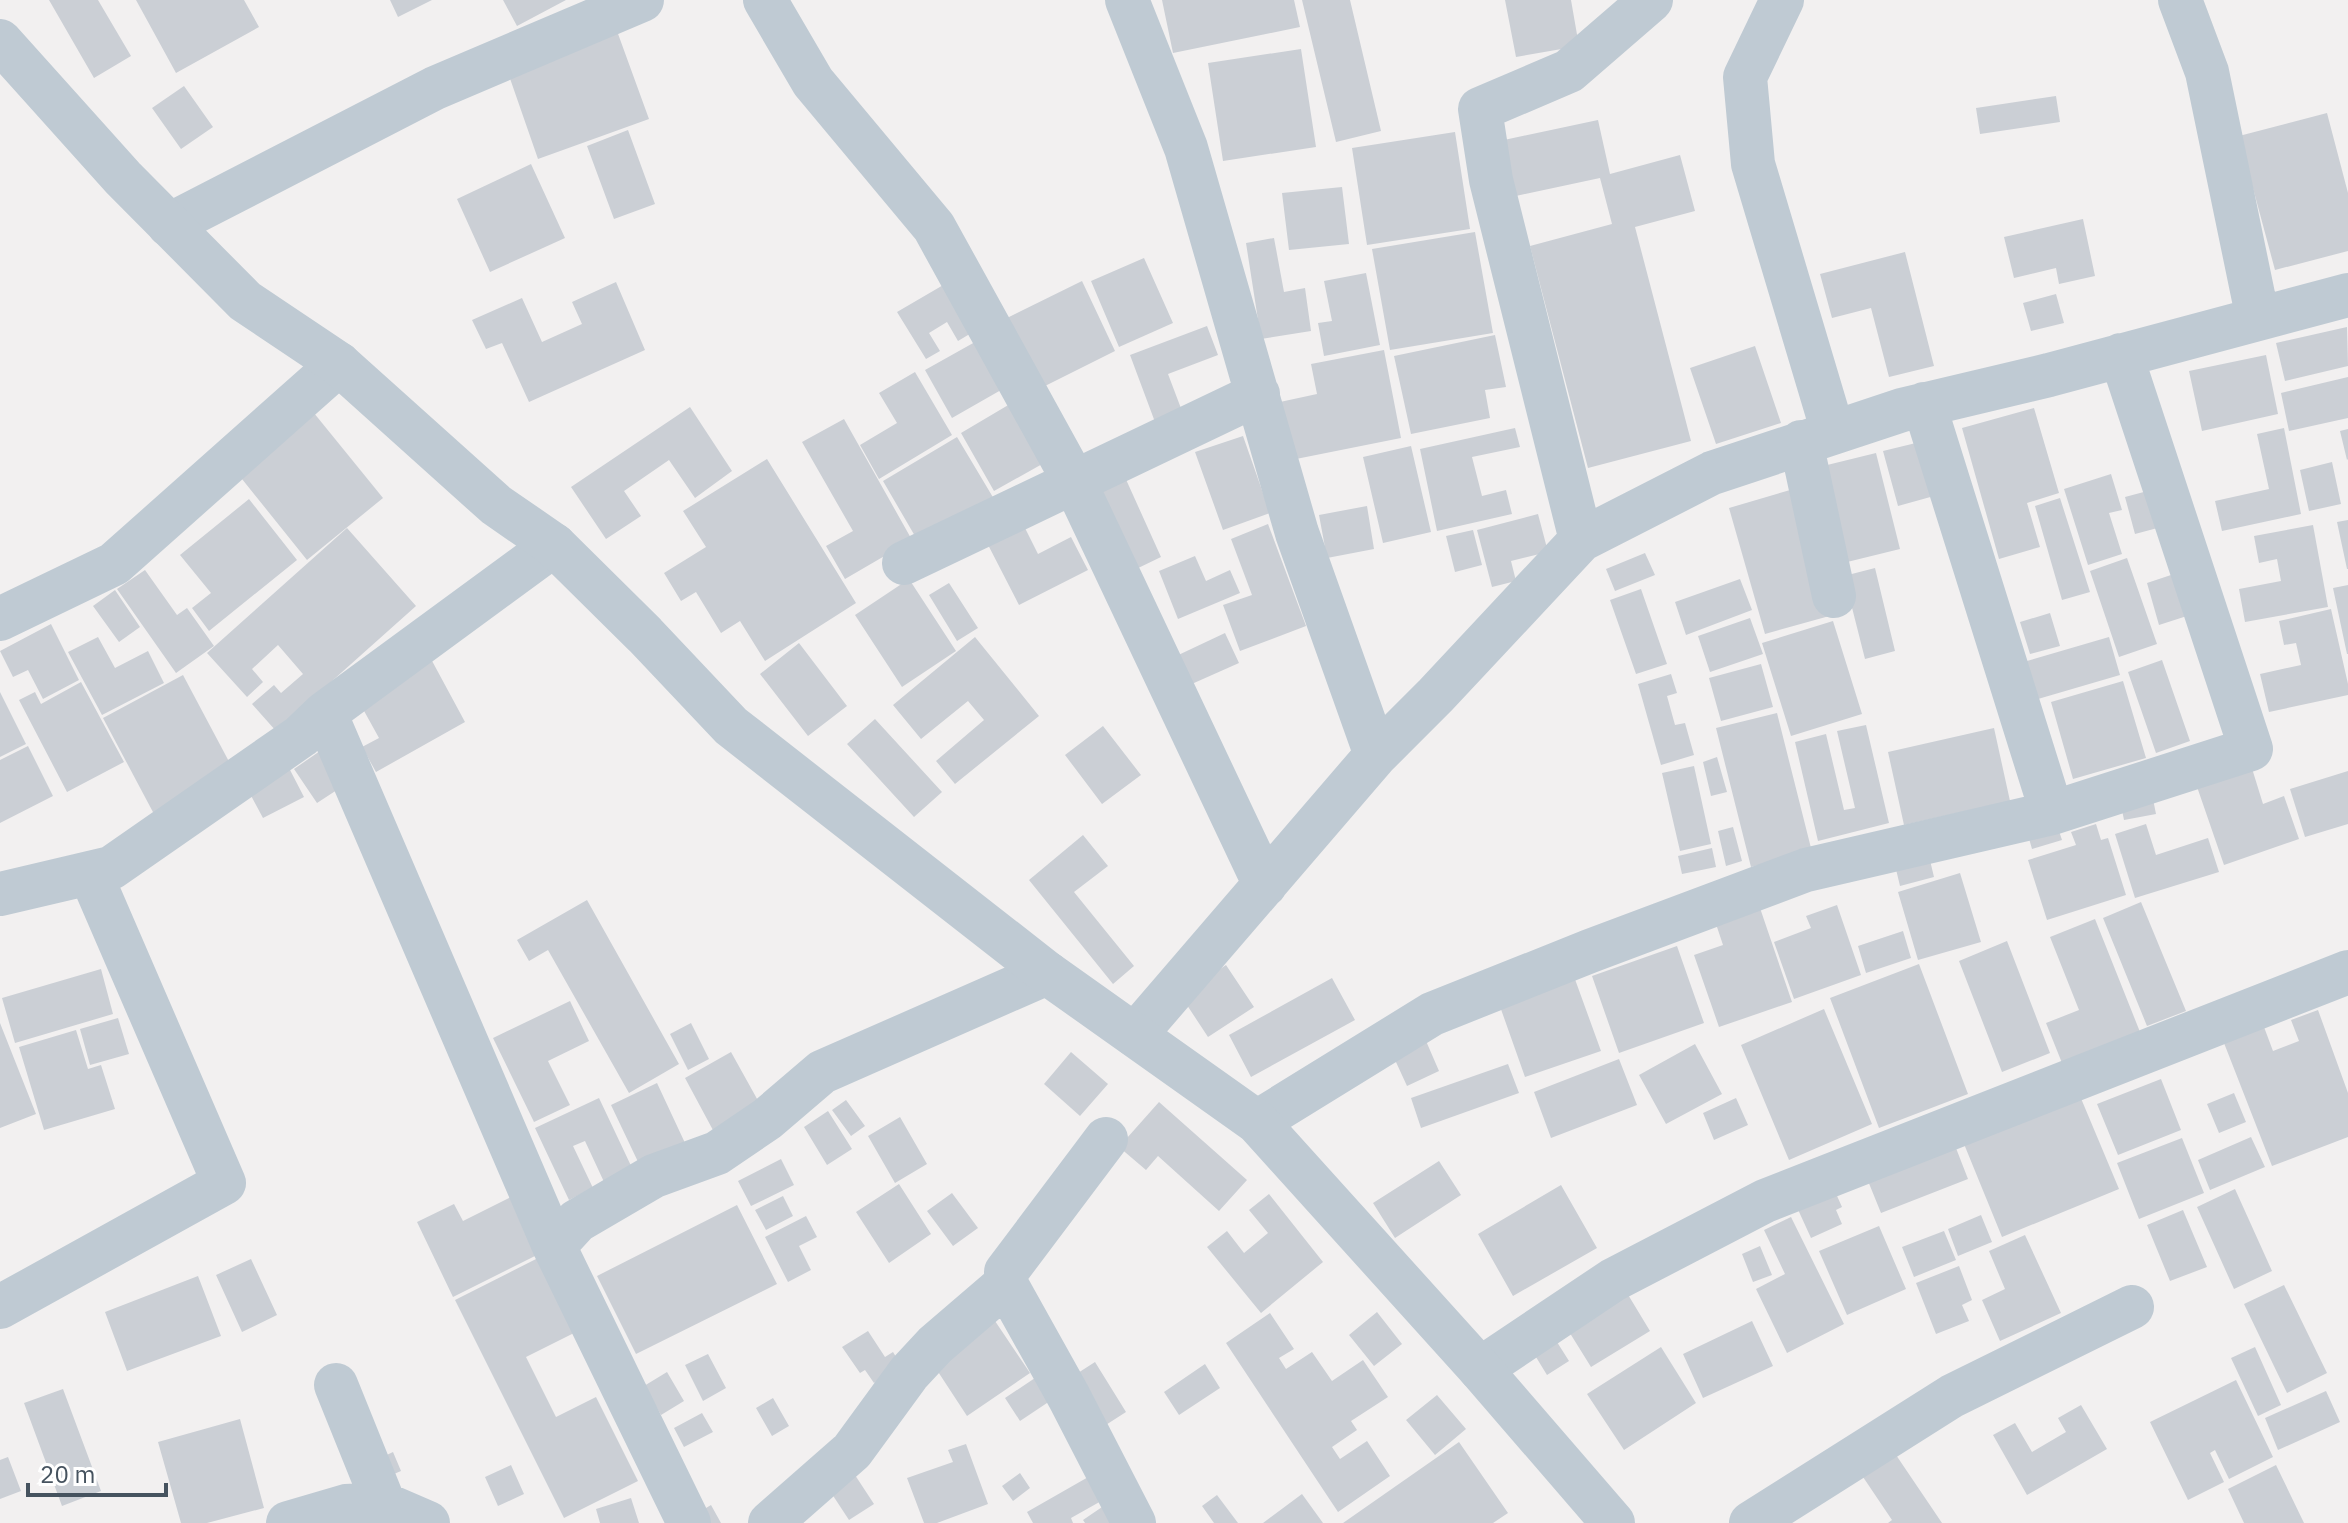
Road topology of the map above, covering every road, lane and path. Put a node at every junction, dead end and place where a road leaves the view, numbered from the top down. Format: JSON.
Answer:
{"nodes":[{"id":1,"x":642,"y":0,"type":"edge"},
{"id":2,"x":765,"y":0,"type":"edge"},
{"id":3,"x":1127,"y":0,"type":"edge"},
{"id":4,"x":1651,"y":0,"type":"edge"},
{"id":5,"x":1782,"y":0,"type":"edge"},
{"id":6,"x":2180,"y":0,"type":"edge"},
{"id":7,"x":0,"y":41,"type":"edge"},
{"id":8,"x":169,"y":225,"type":"junction"},
{"id":9,"x":2348,"y":295,"type":"edge"},
{"id":10,"x":2258,"y":319,"type":"junction"},
{"id":11,"x":2121,"y":355,"type":"junction"},
{"id":12,"x":339,"y":364,"type":"junction"},
{"id":13,"x":1258,"y":394,"type":"junction"},
{"id":14,"x":1924,"y":404,"type":"junction"},
{"id":15,"x":1817,"y":437,"type":"junction"},
{"id":16,"x":1074,"y":481,"type":"junction"},
{"id":17,"x":1581,"y":540,"type":"junction"},
{"id":18,"x":554,"y":545,"type":"junction"},
{"id":19,"x":904,"y":563,"type":"dead end"},
{"id":20,"x":1834,"y":596,"type":"dead end"},
{"id":21,"x":0,"y":619,"type":"edge"},
{"id":22,"x":325,"y":713,"type":"junction"},
{"id":23,"x":1376,"y":755,"type":"junction"},
{"id":24,"x":2052,"y":813,"type":"junction"},
{"id":25,"x":90,"y":873,"type":"junction"},
{"id":26,"x":1265,"y":885,"type":"junction"},
{"id":27,"x":0,"y":894,"type":"edge"},
{"id":28,"x":1047,"y":973,"type":"junction"},
{"id":29,"x":2346,"y":981,"type":"edge"},
{"id":30,"x":1135,"y":1035,"type":"junction"},
{"id":31,"x":1257,"y":1122,"type":"junction"},
{"id":32,"x":1106,"y":1139,"type":"dead end"},
{"id":33,"x":554,"y":1246,"type":"junction"},
{"id":34,"x":1006,"y":1284,"type":"junction"},
{"id":35,"x":0,"y":1307,"type":"edge"},
{"id":36,"x":2132,"y":1307,"type":"dead end"},
{"id":37,"x":1480,"y":1369,"type":"junction"},
{"id":38,"x":336,"y":1385,"type":"dead end"},
{"id":39,"x":384,"y":1504,"type":"junction"},
{"id":40,"x":288,"y":1523,"type":"edge"},
{"id":41,"x":428,"y":1523,"type":"edge"},
{"id":42,"x":689,"y":1523,"type":"edge"},
{"id":43,"x":770,"y":1523,"type":"edge"},
{"id":44,"x":1134,"y":1523,"type":"edge"},
{"id":45,"x":1613,"y":1523,"type":"edge"},
{"id":46,"x":1751,"y":1523,"type":"edge"}],
"edges":[{"from":1,"to":8,"type":"street"},
{"from":2,"to":16,"type":"street"},
{"from":3,"to":13,"type":"street"},
{"from":4,"to":17,"type":"street"},
{"from":5,"to":15,"type":"street"},
{"from":6,"to":10,"type":"street"},
{"from":7,"to":8,"type":"street"},
{"from":8,"to":12,"type":"street"},
{"from":9,"to":10,"type":"street"},
{"from":10,"to":11,"type":"street"},
{"from":11,"to":14,"type":"street"},
{"from":11,"to":24,"type":"street"},
{"from":12,"to":18,"type":"street"},
{"from":12,"to":21,"type":"street"},
{"from":13,"to":16,"type":"street"},
{"from":13,"to":23,"type":"street"},
{"from":14,"to":15,"type":"street"},
{"from":14,"to":24,"type":"street"},
{"from":15,"to":17,"type":"street"},
{"from":15,"to":20,"type":"street"},
{"from":16,"to":19,"type":"street"},
{"from":16,"to":26,"type":"street"},
{"from":17,"to":23,"type":"street"},
{"from":18,"to":22,"type":"street"},
{"from":18,"to":28,"type":"street"},
{"from":22,"to":25,"type":"street"},
{"from":22,"to":33,"type":"street"},
{"from":23,"to":26,"type":"street"},
{"from":24,"to":31,"type":"street"},
{"from":25,"to":27,"type":"street"},
{"from":25,"to":35,"type":"street"},
{"from":26,"to":30,"type":"street"},
{"from":28,"to":30,"type":"street"},
{"from":28,"to":33,"type":"street"},
{"from":29,"to":37,"type":"street"},
{"from":30,"to":31,"type":"street"},
{"from":31,"to":37,"type":"street"},
{"from":32,"to":34,"type":"street"},
{"from":33,"to":42,"type":"street"},
{"from":34,"to":43,"type":"street"},
{"from":34,"to":44,"type":"street"},
{"from":36,"to":46,"type":"street"},
{"from":37,"to":45,"type":"street"},
{"from":38,"to":39,"type":"street"},
{"from":39,"to":40,"type":"street"},
{"from":39,"to":41,"type":"street"}]}
